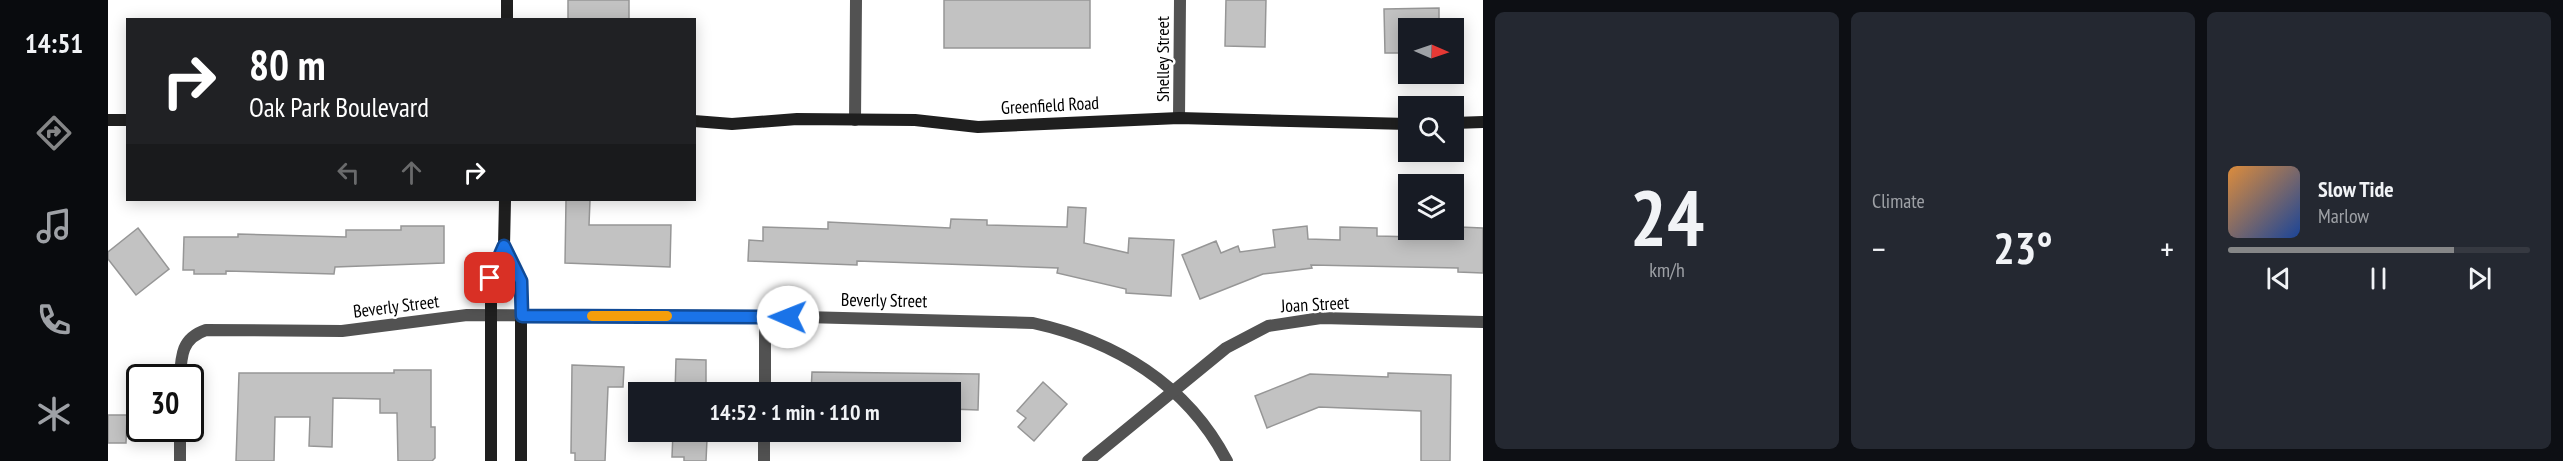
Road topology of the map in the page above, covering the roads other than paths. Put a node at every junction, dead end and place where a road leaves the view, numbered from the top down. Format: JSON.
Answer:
{"nodes":[{"id":1,"x":507,"y":0,"type":"edge"},
{"id":2,"x":856,"y":0,"type":"edge"},
{"id":3,"x":1180,"y":0,"type":"edge"},
{"id":4,"x":507,"y":18,"type":"edge"},
{"id":5,"x":1179,"y":118,"type":"junction"},
{"id":6,"x":108,"y":120,"type":"edge"},
{"id":7,"x":126,"y":120,"type":"edge"},
{"id":8,"x":855,"y":120,"type":"junction"},
{"id":9,"x":696,"y":121,"type":"edge"},
{"id":10,"x":1483,"y":122,"type":"edge"},
{"id":11,"x":1464,"y":123,"type":"edge"},
{"id":12,"x":1398,"y":124,"type":"edge"},
{"id":13,"x":505,"y":201,"type":"edge"},
{"id":14,"x":504,"y":246,"type":"junction"},
{"id":15,"x":491,"y":316,"type":"junction"},
{"id":16,"x":522,"y":316,"type":"junction"},
{"id":17,"x":765,"y":316,"type":"junction"},
{"id":18,"x":1483,"y":322,"type":"edge"},
{"id":19,"x":182,"y":364,"type":"edge"},
{"id":20,"x":765,"y":382,"type":"edge"},
{"id":21,"x":1174,"y":390,"type":"junction"},
{"id":22,"x":180,"y":442,"type":"edge"},
{"id":23,"x":764,"y":442,"type":"edge"},
{"id":24,"x":180,"y":461,"type":"edge"},
{"id":25,"x":491,"y":461,"type":"edge"},
{"id":26,"x":520,"y":461,"type":"edge"},
{"id":27,"x":764,"y":461,"type":"edge"},
{"id":28,"x":1088,"y":461,"type":"edge"},
{"id":29,"x":1227,"y":461,"type":"edge"}],
"edges":[{"from":1,"to":4,"type":"main road"},
{"from":2,"to":8,"type":"street"},
{"from":3,"to":5,"type":"street","name":"Shelley Street"},
{"from":5,"to":8,"type":"main road","name":"Greenfield Road"},
{"from":5,"to":12,"type":"main road","name":"Greenfield Road"},
{"from":6,"to":7,"type":"main road"},
{"from":8,"to":9,"type":"main road","name":"Greenfield Road"},
{"from":10,"to":11,"type":"main road"},
{"from":13,"to":14,"type":"main road"},
{"from":14,"to":15,"type":"main road"},
{"from":14,"to":16,"type":"main road"},
{"from":15,"to":16,"type":"street","name":"Beverly Street"},
{"from":15,"to":19,"type":"street","name":"Beverly Street"},
{"from":15,"to":25,"type":"main road"},
{"from":16,"to":17,"type":"street","name":"Beverly Street"},
{"from":16,"to":26,"type":"main road"},
{"from":17,"to":20,"type":"street"},
{"from":17,"to":21,"type":"street","name":"Beverly Street"},
{"from":18,"to":21,"type":"street","name":"Joan Street"},
{"from":21,"to":28,"type":"street","name":"Joan Street"},
{"from":21,"to":29,"type":"street","name":"Beverly Street"},
{"from":22,"to":24,"type":"street"},
{"from":23,"to":27,"type":"street"}]}
